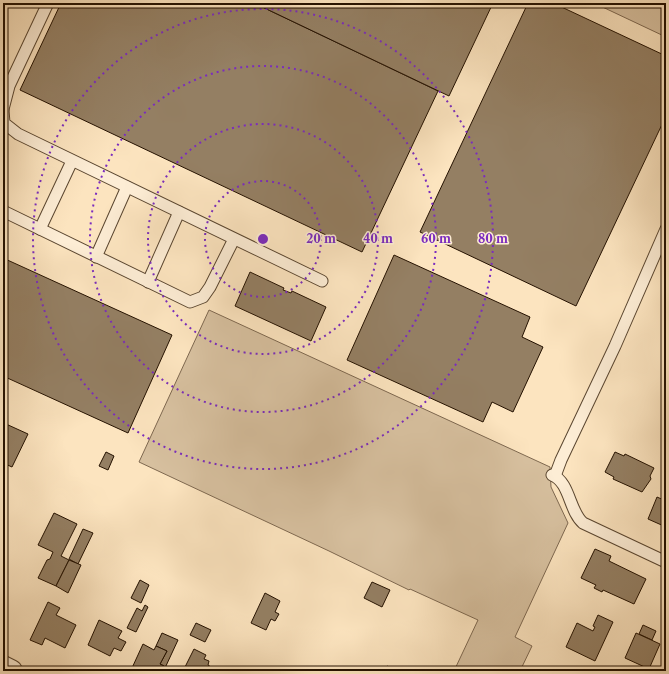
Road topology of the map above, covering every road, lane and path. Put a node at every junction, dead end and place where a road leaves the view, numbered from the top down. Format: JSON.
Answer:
{"nodes":[{"id":1,"x":48,"y":3,"type":"edge"},
{"id":2,"x":3,"y":109,"type":"edge"},
{"id":3,"x":4,"y":125,"type":"edge"},
{"id":4,"x":72,"y":161,"type":"junction"},
{"id":5,"x":127,"y":187,"type":"junction"},
{"id":6,"x":3,"y":211,"type":"edge"},
{"id":7,"x":179,"y":212,"type":"junction"},
{"id":8,"x":40,"y":229,"type":"junction"},
{"id":9,"x":666,"y":229,"type":"edge"},
{"id":10,"x":234,"y":239,"type":"junction"},
{"id":11,"x":96,"y":256,"type":"junction"},
{"id":12,"x":322,"y":281,"type":"dead end"},
{"id":13,"x":148,"y":282,"type":"junction"},
{"id":14,"x":666,"y":562,"type":"edge"},
{"id":15,"x":3,"y":667,"type":"edge"},
{"id":16,"x":12,"y":671,"type":"edge"}],
"edges":[{"from":1,"to":2,"type":"lane"},
{"from":2,"to":3,"type":"lane"},
{"from":3,"to":4,"type":"lane"},
{"from":4,"to":5,"type":"lane"},
{"from":4,"to":8,"type":"lane"},
{"from":5,"to":7,"type":"lane"},
{"from":5,"to":11,"type":"lane"},
{"from":6,"to":8,"type":"lane"},
{"from":7,"to":10,"type":"lane"},
{"from":7,"to":13,"type":"lane"},
{"from":8,"to":11,"type":"lane"},
{"from":9,"to":14,"type":"lane"},
{"from":10,"to":12,"type":"lane"},
{"from":10,"to":13,"type":"lane"},
{"from":11,"to":13,"type":"lane"},
{"from":15,"to":16,"type":"street"}]}
